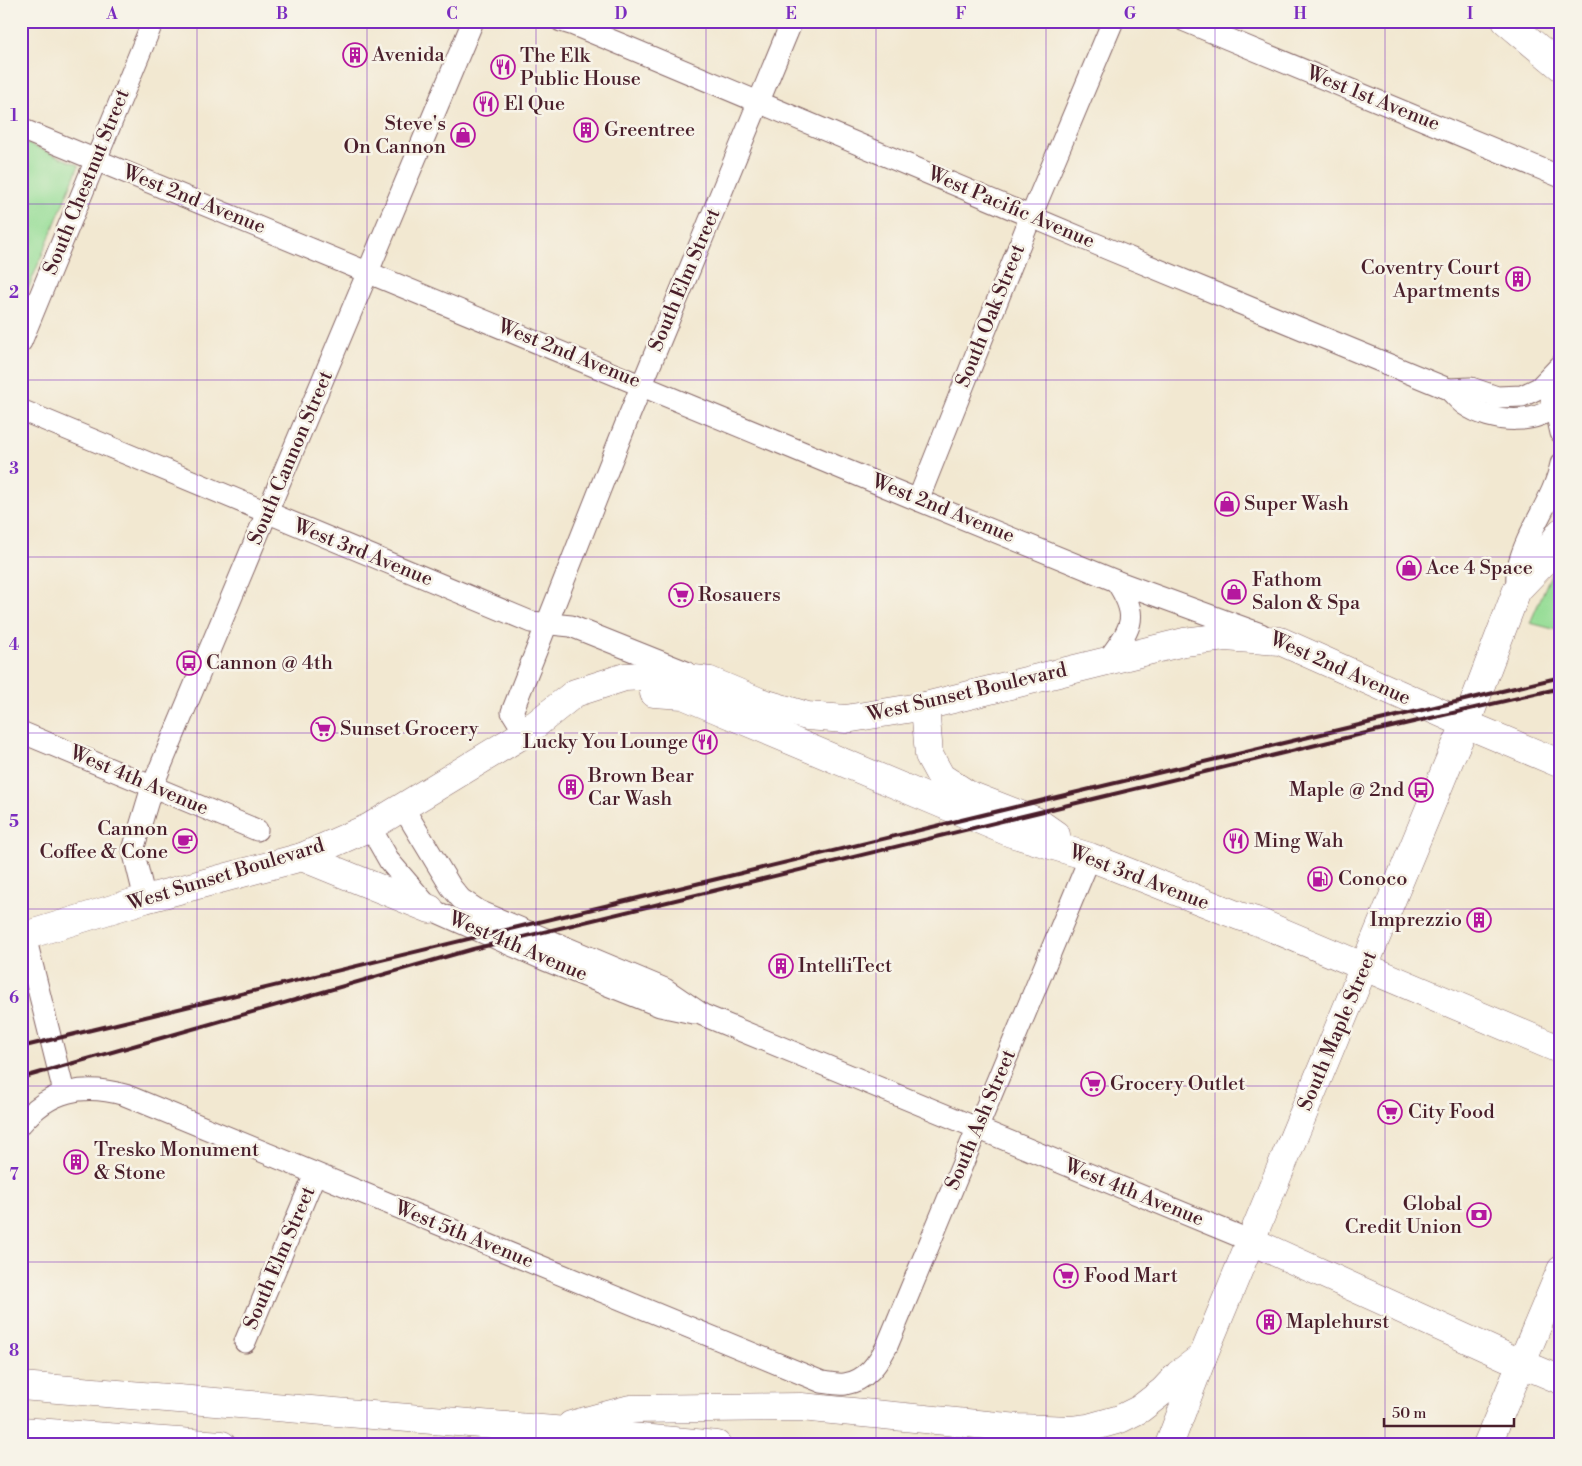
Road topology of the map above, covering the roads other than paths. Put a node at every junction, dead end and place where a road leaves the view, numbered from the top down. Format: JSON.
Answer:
{"nodes":[{"id":1,"x":153,"y":21,"type":"edge"},
{"id":2,"x":473,"y":21,"type":"edge"},
{"id":3,"x":792,"y":21,"type":"edge"},
{"id":4,"x":1113,"y":21,"type":"edge"},
{"id":5,"x":1185,"y":21,"type":"edge"},
{"id":6,"x":1506,"y":21,"type":"edge"},
{"id":7,"x":568,"y":22,"type":"edge"},
{"id":8,"x":1561,"y":67,"type":"edge"},
{"id":9,"x":760,"y":102,"type":"junction"},
{"id":10,"x":21,"y":129,"type":"edge"},
{"id":11,"x":97,"y":160,"type":"junction"},
{"id":12,"x":1561,"y":177,"type":"edge"},
{"id":13,"x":1031,"y":216,"type":"junction"},
{"id":14,"x":369,"y":272,"type":"junction"},
{"id":15,"x":21,"y":342,"type":"edge"},
{"id":16,"x":1561,"y":365,"type":"edge"},
{"id":17,"x":1561,"y":374,"type":"edge"},
{"id":18,"x":642,"y":384,"type":"junction"},
{"id":19,"x":1448,"y":389,"type":"junction"},
{"id":20,"x":1558,"y":403,"type":"edge"},
{"id":21,"x":21,"y":410,"type":"edge"},
{"id":22,"x":1561,"y":433,"type":"edge"},
{"id":23,"x":1561,"y":464,"type":"edge"},
{"id":24,"x":918,"y":500,"type":"junction"},
{"id":25,"x":268,"y":514,"type":"junction"},
{"id":26,"x":1561,"y":532,"type":"edge"},
{"id":27,"x":1116,"y":580,"type":"junction"},
{"id":28,"x":1518,"y":590,"type":"junction"},
{"id":29,"x":546,"y":624,"type":"junction"},
{"id":30,"x":1280,"y":641,"type":"junction"},
{"id":31,"x":1107,"y":661,"type":"junction"},
{"id":32,"x":710,"y":681,"type":"junction"},
{"id":33,"x":925,"y":706,"type":"junction"},
{"id":34,"x":716,"y":710,"type":"joint"},
{"id":35,"x":1466,"y":724,"type":"junction"},
{"id":36,"x":21,"y":732,"type":"edge"},
{"id":37,"x":525,"y":733,"type":"junction"},
{"id":38,"x":1561,"y":764,"type":"edge"},
{"id":39,"x":152,"y":787,"type":"junction"},
{"id":40,"x":402,"y":806,"type":"junction"},
{"id":41,"x":370,"y":827,"type":"junction"},
{"id":42,"x":257,"y":830,"type":"dead end"},
{"id":43,"x":302,"y":857,"type":"junction"},
{"id":44,"x":1090,"y":857,"type":"junction"},
{"id":45,"x":145,"y":899,"type":"junction"},
{"id":46,"x":430,"y":909,"type":"junction"},
{"id":47,"x":23,"y":936,"type":"edge"},
{"id":48,"x":1366,"y":966,"type":"junction"},
{"id":49,"x":703,"y":1015,"type":"junction"},
{"id":50,"x":1561,"y":1050,"type":"edge"},
{"id":51,"x":64,"y":1092,"type":"junction"},
{"id":52,"x":21,"y":1124,"type":"edge"},
{"id":53,"x":978,"y":1128,"type":"junction"},
{"id":54,"x":315,"y":1174,"type":"junction"},
{"id":55,"x":1251,"y":1241,"type":"junction"},
{"id":56,"x":1561,"y":1270,"type":"edge"},
{"id":57,"x":245,"y":1342,"type":"dead end"},
{"id":58,"x":1203,"y":1356,"type":"junction"},
{"id":59,"x":1520,"y":1363,"type":"junction"},
{"id":60,"x":862,"y":1377,"type":"joint"},
{"id":61,"x":1561,"y":1380,"type":"edge"},
{"id":62,"x":21,"y":1386,"type":"edge"},
{"id":63,"x":554,"y":1430,"type":"junction"},
{"id":64,"x":21,"y":1431,"type":"edge"},
{"id":65,"x":182,"y":1443,"type":"edge"},
{"id":66,"x":222,"y":1445,"type":"edge"},
{"id":67,"x":717,"y":1445,"type":"edge"},
{"id":68,"x":1169,"y":1445,"type":"edge"},
{"id":69,"x":1487,"y":1445,"type":"edge"}],
"edges":[{"from":1,"to":11,"type":"street","name":"South Chestnut Street"},
{"from":2,"to":14,"type":"street","name":"South Cannon Street"},
{"from":3,"to":9,"type":"street","name":"South Elm Street"},
{"from":4,"to":13,"type":"street","name":"South Oak Street"},
{"from":5,"to":12,"type":"street","name":"West 1st Avenue"},
{"from":6,"to":8,"type":"main road"},
{"from":7,"to":9,"type":"street","name":"West Pacific Avenue"},
{"from":9,"to":13,"type":"street","name":"West Pacific Avenue"},
{"from":9,"to":18,"type":"street","name":"South Elm Street"},
{"from":10,"to":11,"type":"street","name":"West 2nd Avenue"},
{"from":11,"to":14,"type":"street","name":"West 2nd Avenue"},
{"from":11,"to":15,"type":"street","name":"South Chestnut Street"},
{"from":13,"to":19,"type":"street","name":"West Pacific Avenue"},
{"from":13,"to":24,"type":"street","name":"South Oak Street"},
{"from":14,"to":18,"type":"street","name":"West 2nd Avenue"},
{"from":14,"to":25,"type":"street","name":"South Cannon Street"},
{"from":16,"to":19,"type":"street","name":"West Pacific Avenue"},
{"from":17,"to":20,"type":"main road"},
{"from":18,"to":24,"type":"street","name":"West 2nd Avenue"},
{"from":18,"to":29,"type":"street","name":"South Elm Street"},
{"from":19,"to":20,"type":"street","name":"West Pacific Avenue"},
{"from":20,"to":22,"type":"street"},
{"from":21,"to":25,"type":"street","name":"West 3rd Avenue"},
{"from":23,"to":28,"type":"street","name":"South Maple Street"},
{"from":24,"to":27,"type":"street","name":"West 2nd Avenue"},
{"from":25,"to":29,"type":"street","name":"West 3rd Avenue"},
{"from":25,"to":39,"type":"street","name":"South Cannon Street"},
{"from":26,"to":28,"type":"main road","name":"South Maple Street"},
{"from":27,"to":30,"type":"street","name":"West 2nd Avenue"},
{"from":27,"to":31,"type":"street"},
{"from":28,"to":35,"type":"main road","name":"South Maple Street"},
{"from":29,"to":32,"type":"street","name":"West 3rd Avenue"},
{"from":29,"to":37,"type":"street","name":"South Elm Street"},
{"from":30,"to":31,"type":"main road","name":"West Sunset Boulevard"},
{"from":30,"to":35,"type":"main road","name":"West 2nd Avenue"},
{"from":31,"to":33,"type":"main road","name":"West Sunset Boulevard"},
{"from":32,"to":33,"type":"main road","name":"West Sunset Boulevard"},
{"from":32,"to":37,"type":"main road","name":"West Sunset Boulevard"},
{"from":33,"to":44,"type":"main road"},
{"from":34,"to":37,"type":"main road","name":"West Sunset Boulevard"},
{"from":34,"to":44,"type":"main road","name":"West 3rd Avenue"},
{"from":35,"to":38,"type":"main road","name":"West 2nd Avenue"},
{"from":35,"to":48,"type":"main road","name":"South Maple Street"},
{"from":36,"to":39,"type":"street","name":"West 4th Avenue"},
{"from":37,"to":40,"type":"main road","name":"West Sunset Boulevard"},
{"from":39,"to":42,"type":"street","name":"West 4th Avenue"},
{"from":39,"to":45,"type":"street","name":"South Cannon Street"},
{"from":40,"to":41,"type":"main road","name":"West Sunset Boulevard"},
{"from":40,"to":49,"type":"street","name":"West 4th Avenue"},
{"from":41,"to":43,"type":"main road","name":"West Sunset Boulevard"},
{"from":41,"to":46,"type":"street","name":"West 4th Avenue"},
{"from":43,"to":45,"type":"main road","name":"West Sunset Boulevard"},
{"from":43,"to":46,"type":"main road"},
{"from":44,"to":48,"type":"main road","name":"West 3rd Avenue"},
{"from":44,"to":53,"type":"street","name":"South Ash Street"},
{"from":45,"to":47,"type":"main road","name":"West Sunset Boulevard"},
{"from":46,"to":49,"type":"street","name":"West 4th Avenue"},
{"from":47,"to":51,"type":"street"},
{"from":48,"to":50,"type":"main road","name":"West 3rd Avenue"},
{"from":48,"to":55,"type":"main road","name":"South Maple Street"},
{"from":49,"to":53,"type":"street","name":"West 4th Avenue"},
{"from":51,"to":52,"type":"street"},
{"from":51,"to":54,"type":"street","name":"West 5th Avenue"},
{"from":53,"to":55,"type":"street","name":"West 4th Avenue"},
{"from":53,"to":60,"type":"street","name":"South Ash Street"},
{"from":54,"to":57,"type":"street","name":"South Elm Street"},
{"from":54,"to":60,"type":"street","name":"West 5th Avenue"},
{"from":55,"to":58,"type":"main road","name":"South Maple Street"},
{"from":55,"to":59,"type":"main road","name":"West 4th Avenue"},
{"from":56,"to":59,"type":"main road"},
{"from":58,"to":63,"type":"main road"},
{"from":58,"to":68,"type":"main road","name":"South Maple Street"},
{"from":59,"to":61,"type":"main road","name":"West 4th Avenue"},
{"from":59,"to":69,"type":"main road"},
{"from":62,"to":63,"type":"main road"},
{"from":63,"to":67,"type":"main road"},
{"from":64,"to":65,"type":"main road"},
{"from":65,"to":66,"type":"main road"}]}
